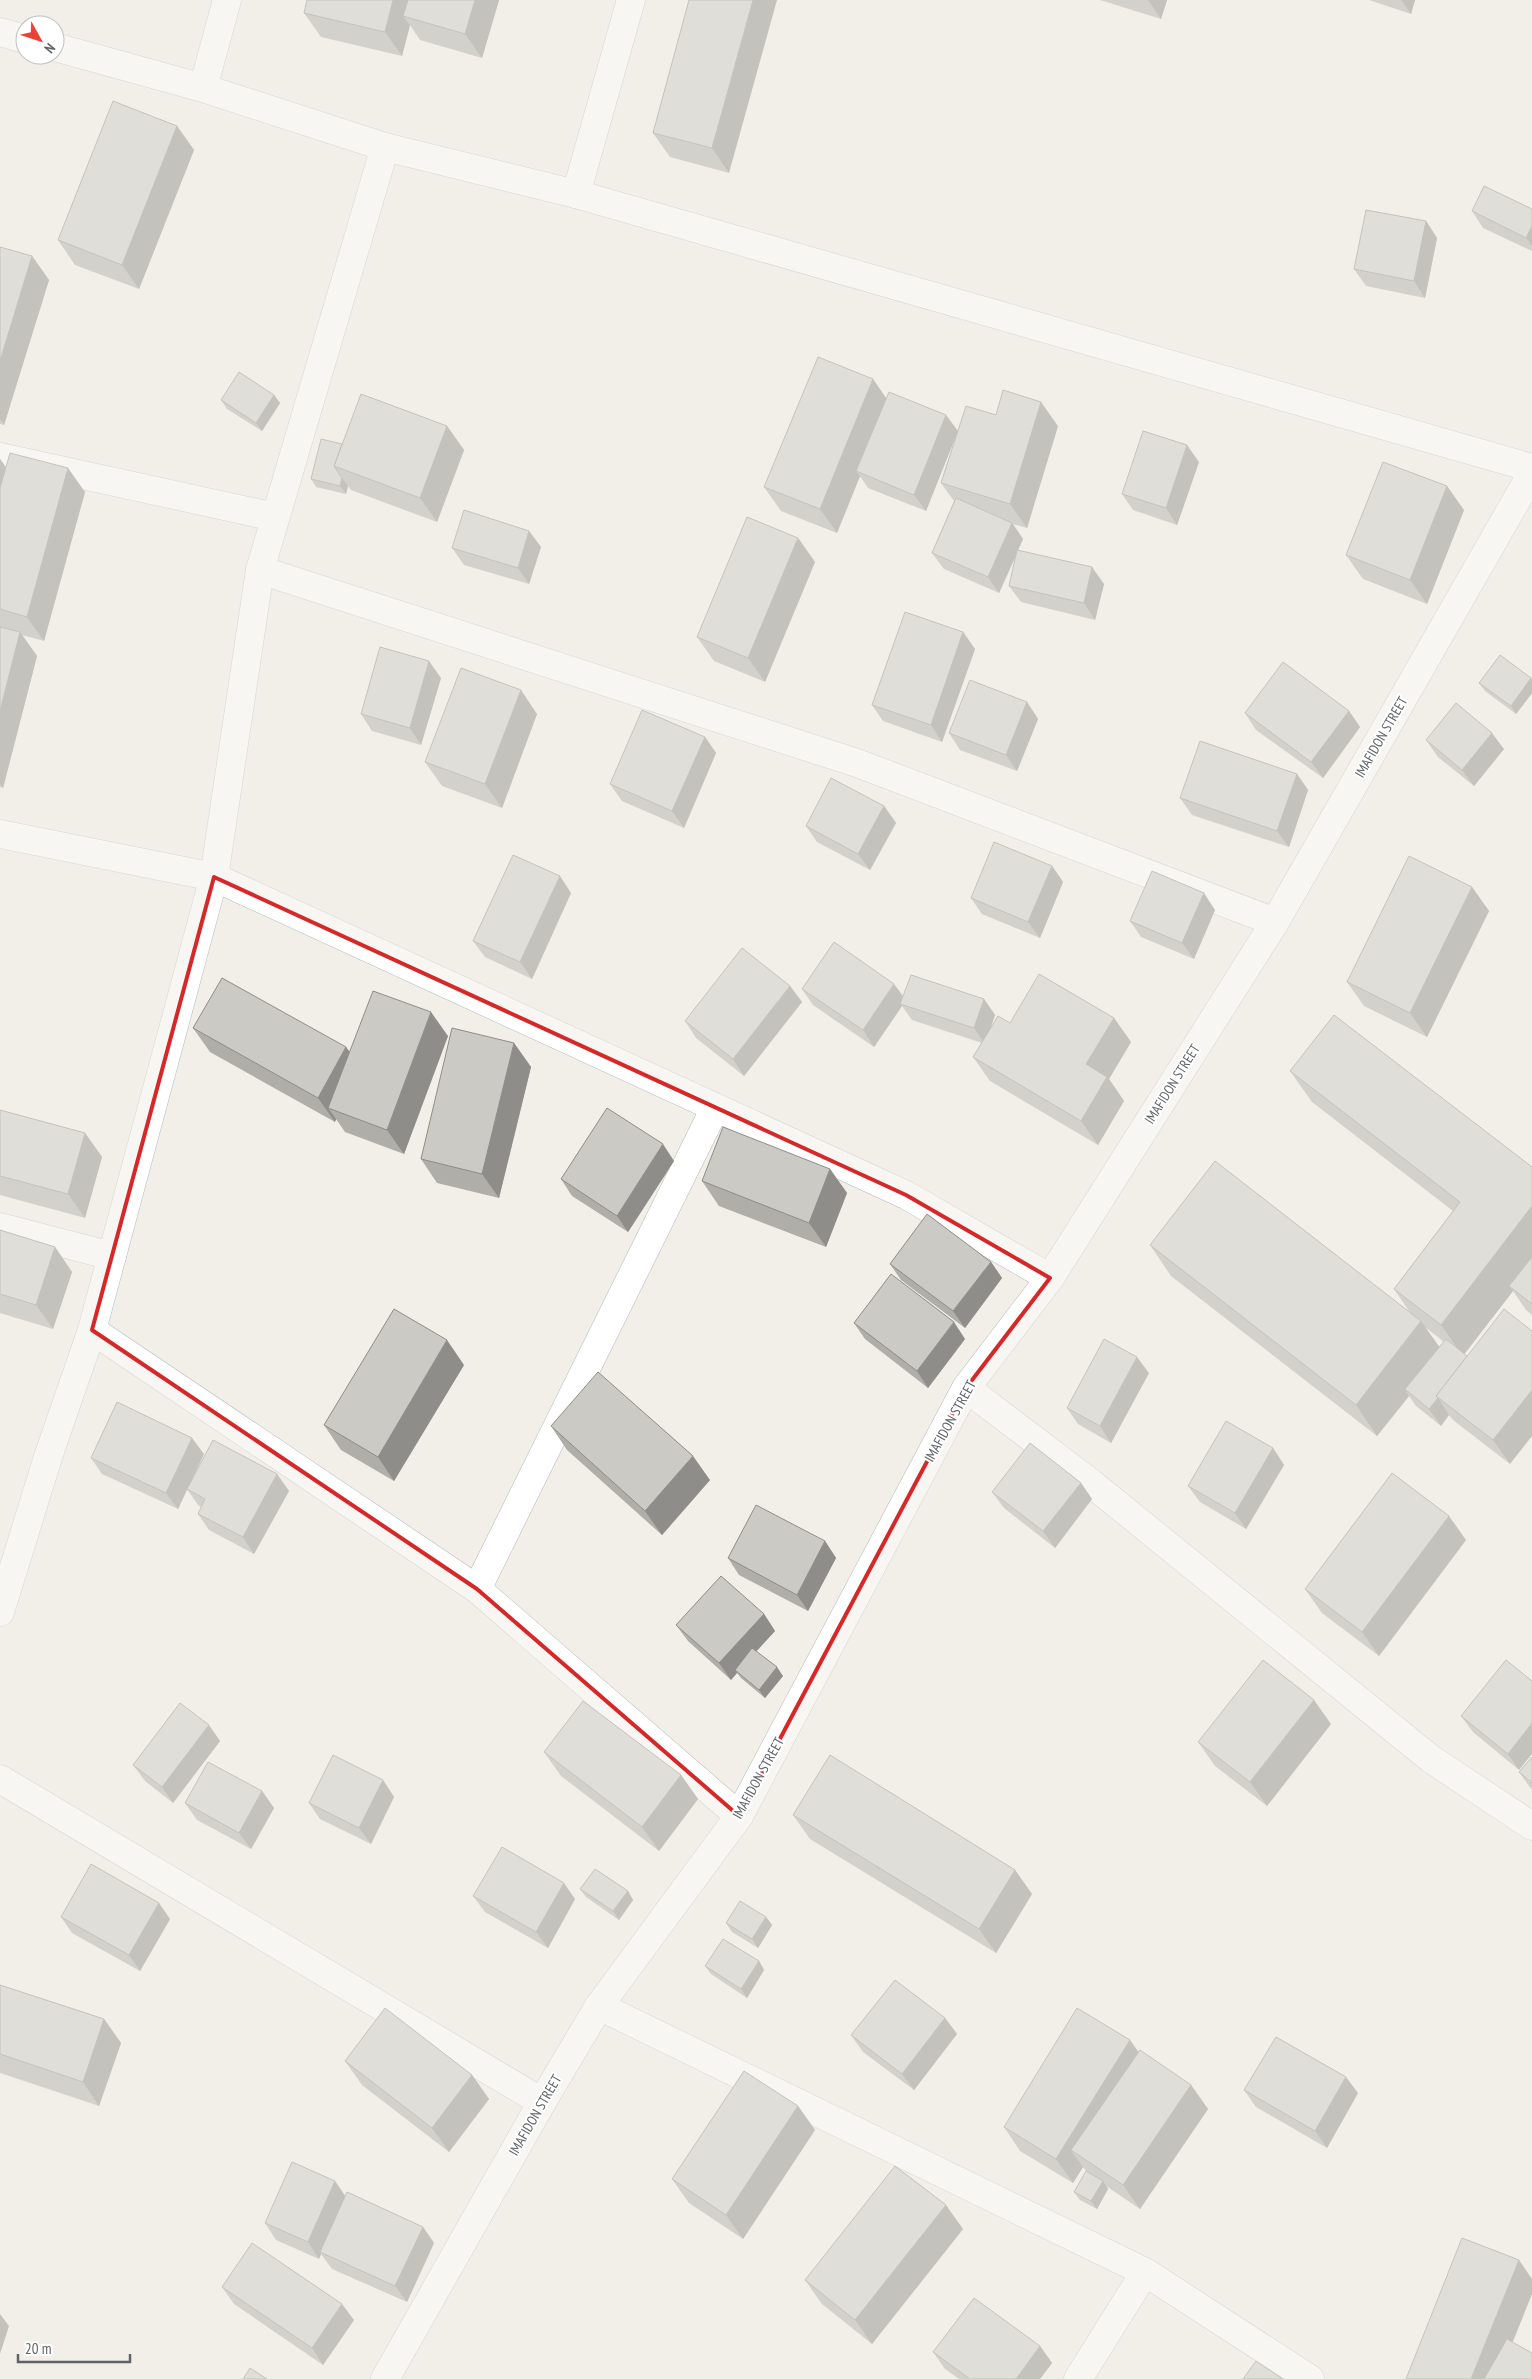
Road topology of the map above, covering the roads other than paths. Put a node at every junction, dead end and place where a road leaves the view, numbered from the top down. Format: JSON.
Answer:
{"nodes":[{"id":1,"x":227,"y":0,"type":"edge"},
{"id":2,"x":631,"y":0,"type":"edge"},
{"id":3,"x":0,"y":32,"type":"edge"},
{"id":4,"x":15,"y":36,"type":"edge"},
{"id":5,"x":65,"y":50,"type":"edge"},
{"id":6,"x":202,"y":88,"type":"junction"},
{"id":7,"x":385,"y":147,"type":"junction"},
{"id":8,"x":576,"y":194,"type":"junction"},
{"id":9,"x":0,"y":457,"type":"edge"},
{"id":10,"x":1532,"y":468,"type":"edge"},
{"id":11,"x":1532,"y":473,"type":"edge"},
{"id":12,"x":275,"y":517,"type":"junction"},
{"id":13,"x":260,"y":570,"type":"junction"},
{"id":14,"x":0,"y":834,"type":"edge"},
{"id":15,"x":214,"y":877,"type":"junction"},
{"id":16,"x":1274,"y":922,"type":"junction"},
{"id":17,"x":715,"y":1108,"type":"junction"},
{"id":18,"x":0,"y":1227,"type":"edge"},
{"id":19,"x":112,"y":1256,"type":"junction"},
{"id":20,"x":1050,"y":1278,"type":"junction"},
{"id":21,"x":92,"y":1330,"type":"junction"},
{"id":22,"x":966,"y":1388,"type":"junction"},
{"id":23,"x":477,"y":1589,"type":"junction"},
{"id":24,"x":0,"y":1612,"type":"edge"},
{"id":25,"x":0,"y":1779,"type":"edge"},
{"id":26,"x":740,"y":1816,"type":"junction"},
{"id":27,"x":1532,"y":1826,"type":"edge"},
{"id":28,"x":599,"y":2006,"type":"junction"},
{"id":29,"x":542,"y":2102,"type":"junction"},
{"id":30,"x":1145,"y":2272,"type":"junction"},
{"id":31,"x":385,"y":2379,"type":"edge"},
{"id":32,"x":1078,"y":2379,"type":"edge"},
{"id":33,"x":1310,"y":2379,"type":"edge"}],
"edges":[{"from":1,"to":6,"type":"street"},
{"from":2,"to":8,"type":"street"},
{"from":3,"to":4,"type":"street"},
{"from":5,"to":6,"type":"street"},
{"from":6,"to":7,"type":"street"},
{"from":7,"to":8,"type":"street"},
{"from":7,"to":12,"type":"street"},
{"from":8,"to":10,"type":"street"},
{"from":9,"to":12,"type":"street"},
{"from":11,"to":16,"type":"street","name":"IMAFIDON STREET"},
{"from":12,"to":13,"type":"street"},
{"from":13,"to":15,"type":"street"},
{"from":13,"to":16,"type":"street"},
{"from":14,"to":15,"type":"street"},
{"from":15,"to":17,"type":"street"},
{"from":15,"to":19,"type":"street"},
{"from":16,"to":20,"type":"street","name":"IMAFIDON STREET"},
{"from":17,"to":20,"type":"street"},
{"from":17,"to":23,"type":"street"},
{"from":18,"to":19,"type":"street"},
{"from":19,"to":21,"type":"street"},
{"from":20,"to":22,"type":"street","name":"IMAFIDON STREET"},
{"from":21,"to":23,"type":"street"},
{"from":21,"to":24,"type":"street"},
{"from":22,"to":26,"type":"street","name":"IMAFIDON STREET"},
{"from":22,"to":27,"type":"street"},
{"from":23,"to":26,"type":"street"},
{"from":25,"to":29,"type":"street"},
{"from":26,"to":28,"type":"street","name":"IMAFIDON STREET"},
{"from":28,"to":29,"type":"street","name":"IMAFIDON STREET"},
{"from":28,"to":30,"type":"street"},
{"from":29,"to":31,"type":"street","name":"IMAFIDON STREET"},
{"from":30,"to":32,"type":"street"},
{"from":30,"to":33,"type":"street"}]}
